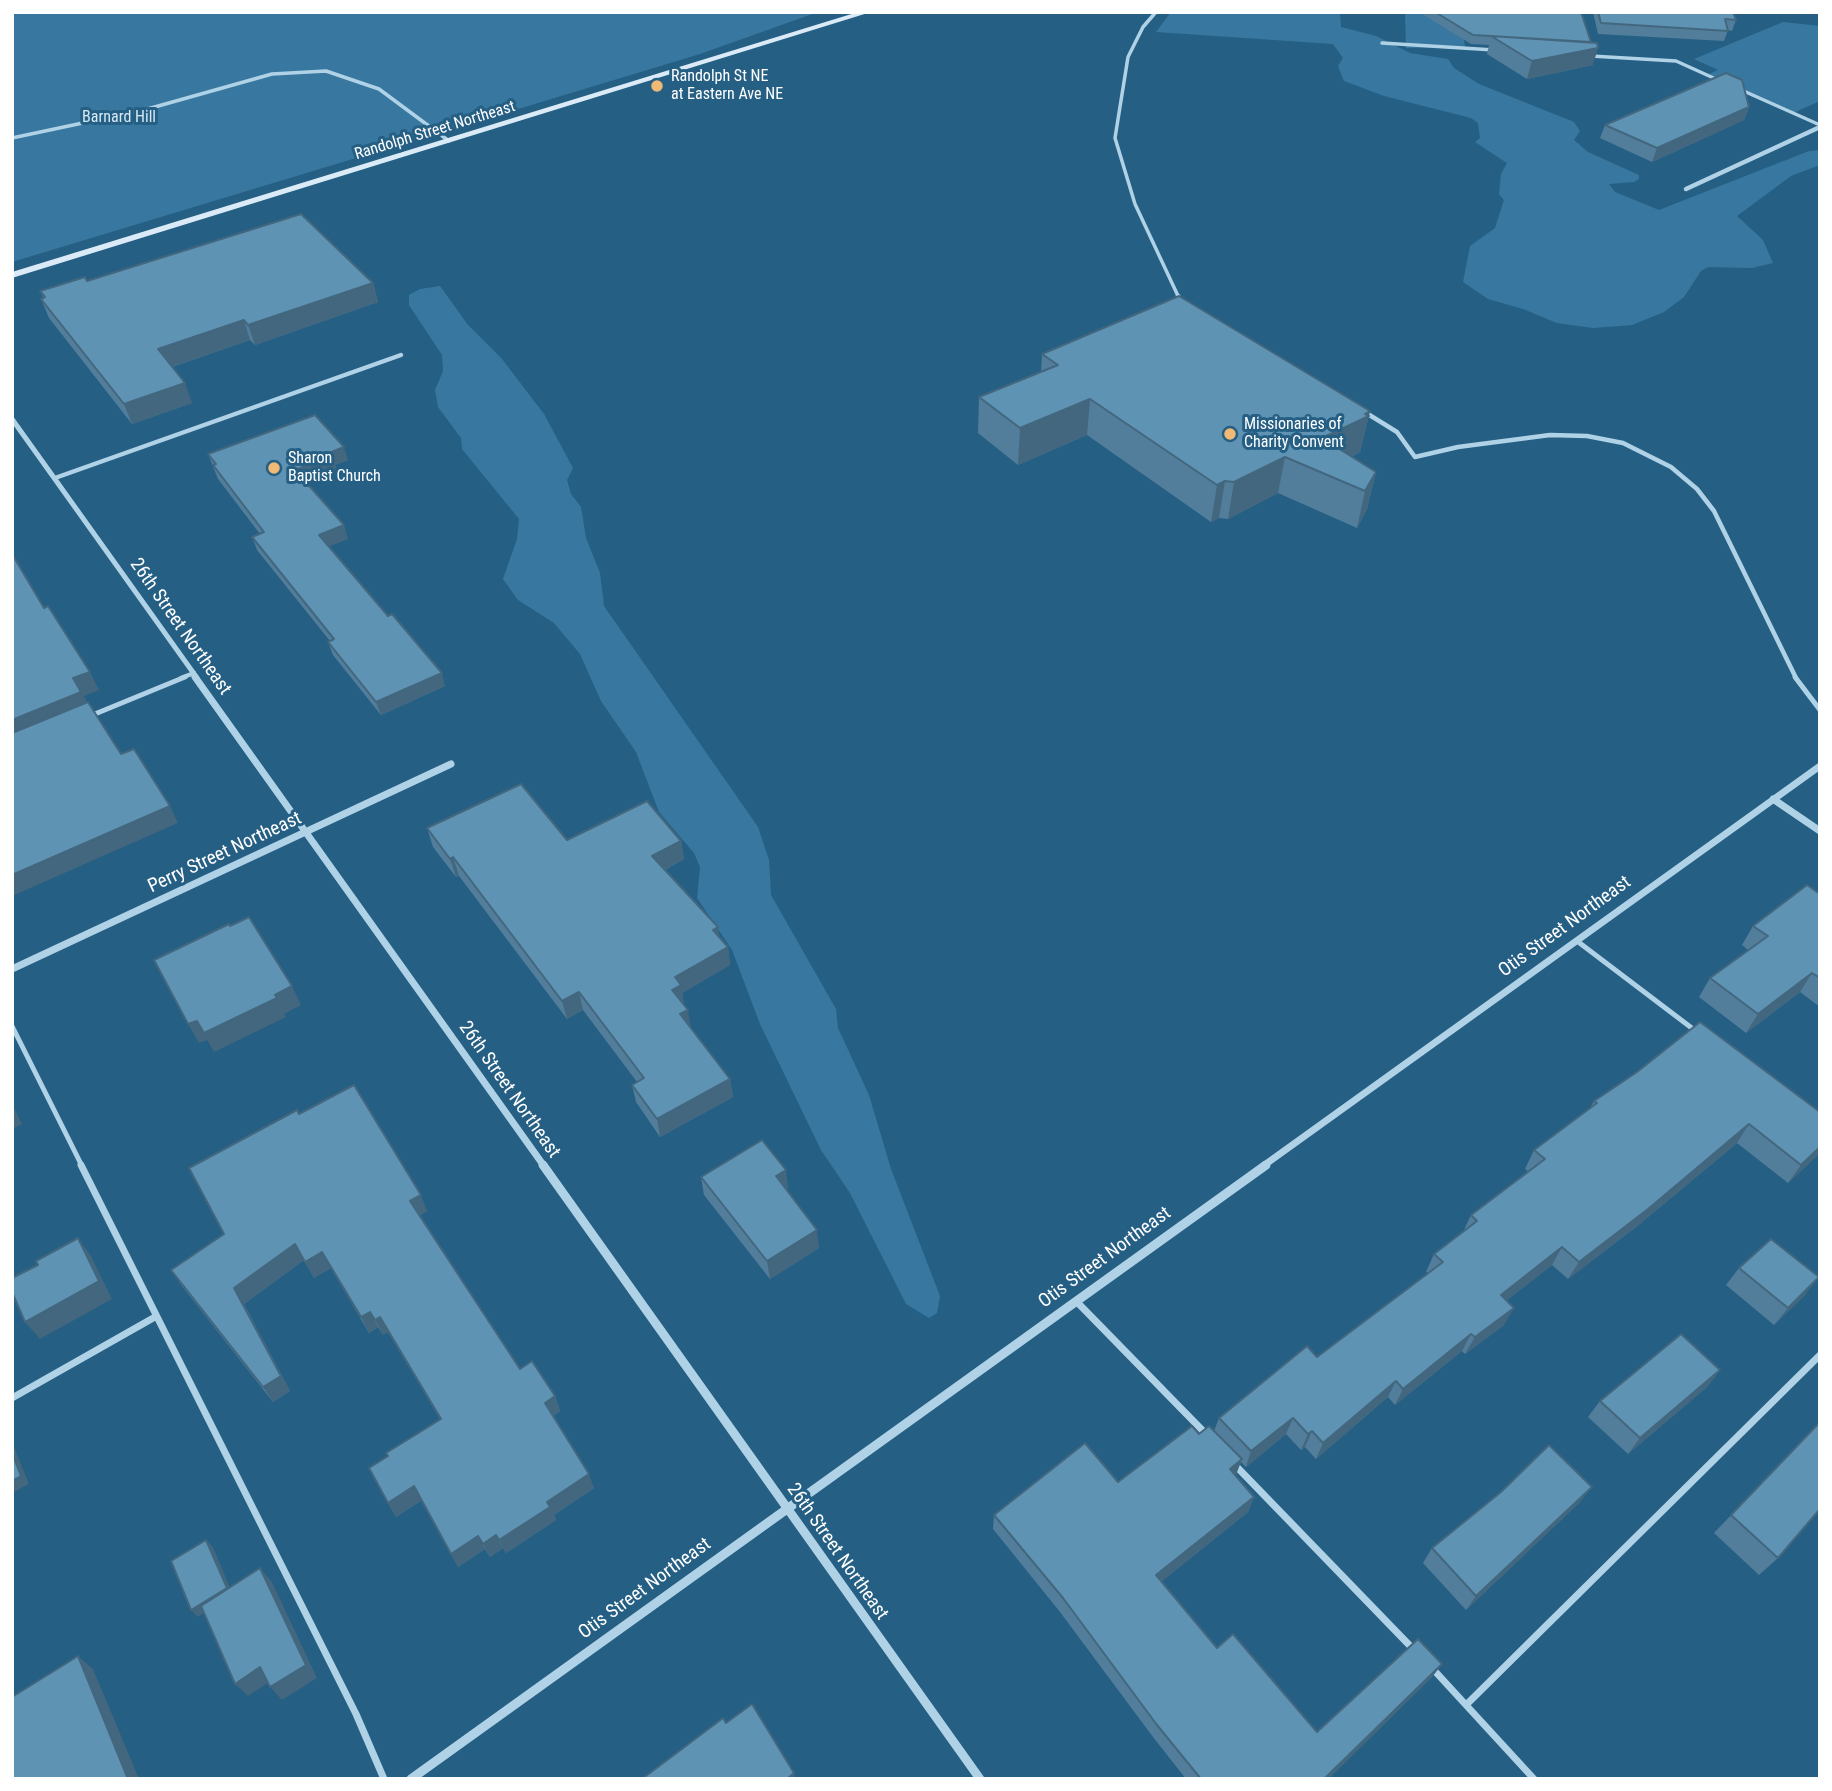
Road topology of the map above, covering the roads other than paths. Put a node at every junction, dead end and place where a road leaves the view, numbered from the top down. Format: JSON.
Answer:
{"nodes":[{"id":1,"x":867,"y":12,"type":"edge"},
{"id":2,"x":1156,"y":12,"type":"edge"},
{"id":3,"x":1382,"y":43,"type":"dead end"},
{"id":4,"x":1503,"y":50,"type":"edge"},
{"id":5,"x":1583,"y":55,"type":"edge"},
{"id":6,"x":1723,"y":82,"type":"edge"},
{"id":7,"x":1734,"y":87,"type":"edge"},
{"id":8,"x":1820,"y":126,"type":"edge"},
{"id":9,"x":12,"y":138,"type":"edge"},
{"id":10,"x":449,"y":141,"type":"junction"},
{"id":11,"x":1686,"y":189,"type":"dead end"},
{"id":12,"x":12,"y":275,"type":"edge"},
{"id":13,"x":1187,"y":304,"type":"edge"},
{"id":14,"x":401,"y":355,"type":"dead end"},
{"id":15,"x":1362,"y":411,"type":"edge"},
{"id":16,"x":12,"y":419,"type":"edge"},
{"id":17,"x":55,"y":478,"type":"junction"},
{"id":18,"x":194,"y":673,"type":"junction"},
{"id":19,"x":1820,"y":710,"type":"edge"},
{"id":20,"x":85,"y":719,"type":"edge"},
{"id":21,"x":451,"y":764,"type":"dead end"},
{"id":22,"x":1820,"y":766,"type":"edge"},
{"id":23,"x":1773,"y":799,"type":"junction"},
{"id":24,"x":1820,"y":831,"type":"edge"},
{"id":25,"x":306,"y":832,"type":"junction"},
{"id":26,"x":1577,"y":941,"type":"junction"},
{"id":27,"x":12,"y":970,"type":"edge"},
{"id":28,"x":12,"y":1026,"type":"edge"},
{"id":29,"x":1699,"y":1034,"type":"edge"},
{"id":30,"x":1076,"y":1301,"type":"junction"},
{"id":31,"x":155,"y":1317,"type":"junction"},
{"id":32,"x":1820,"y":1355,"type":"edge"},
{"id":33,"x":12,"y":1398,"type":"edge"},
{"id":34,"x":1208,"y":1436,"type":"edge"},
{"id":35,"x":1227,"y":1456,"type":"edge"},
{"id":36,"x":788,"y":1508,"type":"junction"},
{"id":37,"x":1419,"y":1655,"type":"edge"},
{"id":38,"x":1429,"y":1664,"type":"edge"},
{"id":39,"x":1467,"y":1704,"type":"junction"},
{"id":40,"x":384,"y":1779,"type":"edge"},
{"id":41,"x":411,"y":1779,"type":"edge"},
{"id":42,"x":980,"y":1779,"type":"edge"},
{"id":43,"x":1534,"y":1779,"type":"edge"}],
"edges":[{"from":1,"to":10,"type":"street","name":"Randolph Street Northeast"},
{"from":2,"to":13,"type":"lane"},
{"from":3,"to":4,"type":"lane"},
{"from":5,"to":6,"type":"lane"},
{"from":7,"to":8,"type":"lane"},
{"from":8,"to":11,"type":"street"},
{"from":9,"to":10,"type":"lane"},
{"from":10,"to":12,"type":"street","name":"Randolph Street Northeast"},
{"from":14,"to":17,"type":"lane"},
{"from":15,"to":19,"type":"lane"},
{"from":16,"to":17,"type":"street","name":"26th Street Northeast"},
{"from":17,"to":18,"type":"street","name":"26th Street Northeast"},
{"from":18,"to":20,"type":"lane"},
{"from":18,"to":25,"type":"street","name":"26th Street Northeast"},
{"from":21,"to":25,"type":"street","name":"Perry Street Northeast"},
{"from":22,"to":23,"type":"street","name":"Otis Street Northeast"},
{"from":23,"to":24,"type":"street"},
{"from":23,"to":26,"type":"street","name":"Otis Street Northeast"},
{"from":25,"to":27,"type":"street","name":"Perry Street Northeast"},
{"from":25,"to":36,"type":"street","name":"26th Street Northeast"},
{"from":26,"to":29,"type":"lane"},
{"from":26,"to":30,"type":"street","name":"Otis Street Northeast"},
{"from":28,"to":31,"type":"lane"},
{"from":30,"to":34,"type":"lane"},
{"from":30,"to":36,"type":"street","name":"Otis Street Northeast"},
{"from":31,"to":33,"type":"lane"},
{"from":31,"to":40,"type":"lane"},
{"from":32,"to":39,"type":"lane"},
{"from":35,"to":37,"type":"lane"},
{"from":36,"to":41,"type":"street","name":"Otis Street Northeast"},
{"from":36,"to":42,"type":"street","name":"26th Street Northeast"},
{"from":38,"to":39,"type":"lane"},
{"from":39,"to":43,"type":"lane"}]}
